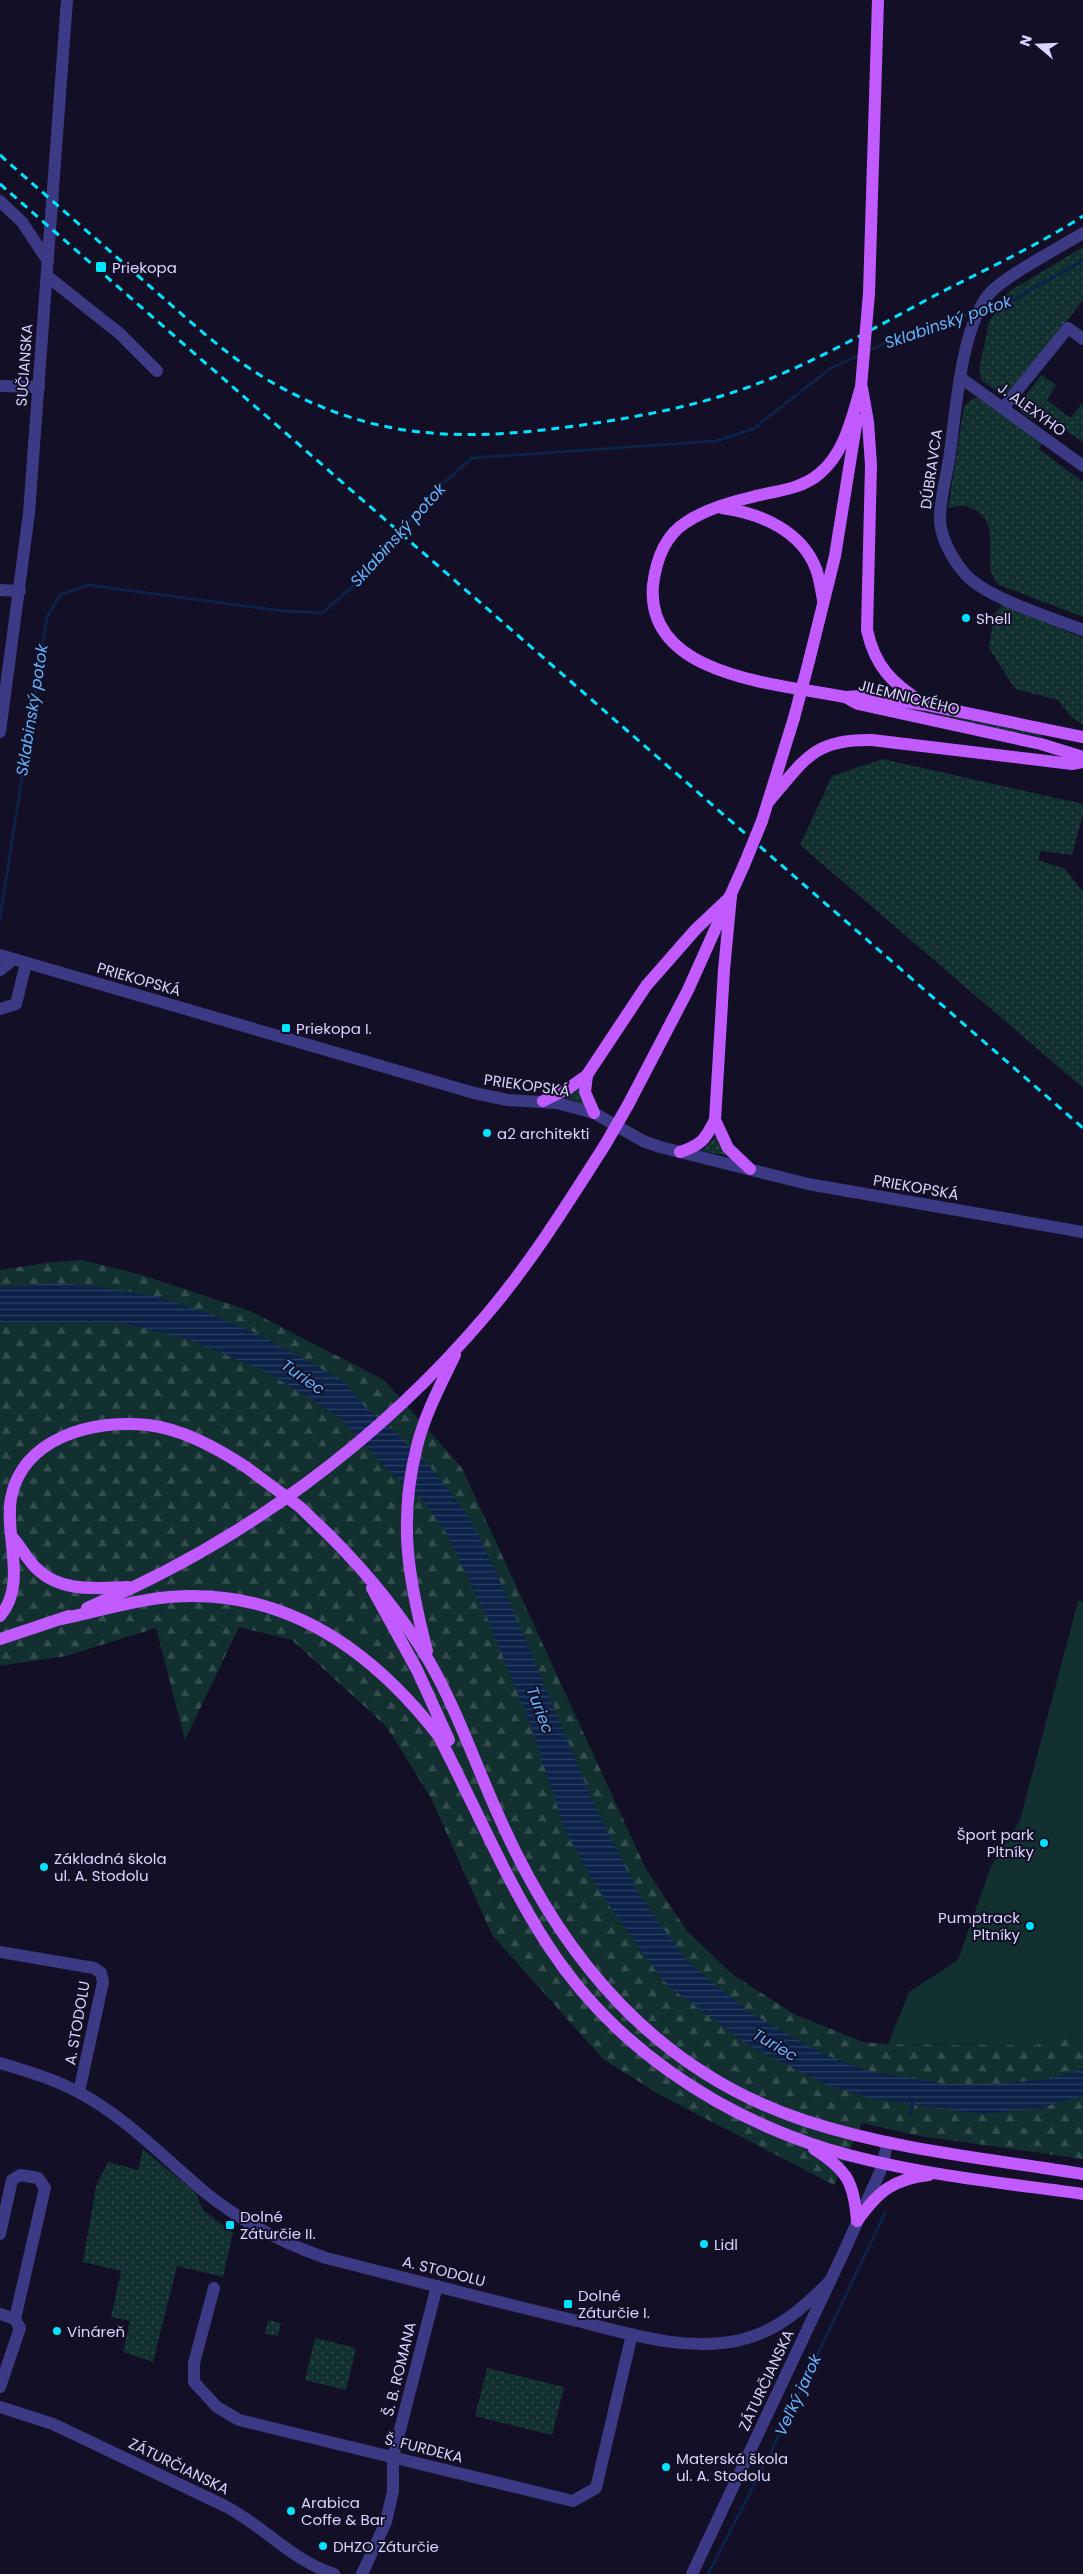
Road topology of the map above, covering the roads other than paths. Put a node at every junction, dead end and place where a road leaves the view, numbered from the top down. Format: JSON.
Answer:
{"nodes":[{"id":1,"x":67,"y":0,"type":"edge"},
{"id":2,"x":878,"y":0,"type":"edge"},
{"id":3,"x":0,"y":202,"type":"edge"},
{"id":4,"x":1083,"y":233,"type":"edge"},
{"id":5,"x":48,"y":261,"type":"junction"},
{"id":6,"x":47,"y":276,"type":"junction"},
{"id":7,"x":1083,"y":339,"type":"edge"},
{"id":8,"x":157,"y":372,"type":"dead end"},
{"id":9,"x":961,"y":378,"type":"junction"},
{"id":10,"x":0,"y":386,"type":"edge"},
{"id":11,"x":39,"y":387,"type":"junction"},
{"id":12,"x":862,"y":387,"type":"junction"},
{"id":13,"x":1003,"y":408,"type":"junction"},
{"id":14,"x":1083,"y":466,"type":"edge"},
{"id":15,"x":719,"y":508,"type":"junction"},
{"id":16,"x":0,"y":590,"type":"edge"},
{"id":17,"x":20,"y":591,"type":"junction"},
{"id":18,"x":824,"y":604,"type":"junction"},
{"id":19,"x":1083,"y":630,"type":"edge"},
{"id":20,"x":845,"y":697,"type":"junction"},
{"id":21,"x":927,"y":705,"type":"junction"},
{"id":22,"x":0,"y":732,"type":"edge"},
{"id":23,"x":1083,"y":737,"type":"edge"},
{"id":24,"x":1083,"y":757,"type":"edge"},
{"id":25,"x":1083,"y":762,"type":"edge"},
{"id":26,"x":768,"y":801,"type":"junction"},
{"id":27,"x":731,"y":896,"type":"junction"},
{"id":28,"x":0,"y":956,"type":"edge"},
{"id":29,"x":20,"y":961,"type":"junction"},
{"id":30,"x":0,"y":970,"type":"edge"},
{"id":31,"x":0,"y":1009,"type":"edge"},
{"id":32,"x":587,"y":1075,"type":"junction"},
{"id":33,"x":543,"y":1101,"type":"junction"},
{"id":34,"x":594,"y":1113,"type":"junction"},
{"id":35,"x":715,"y":1120,"type":"junction"},
{"id":36,"x":680,"y":1152,"type":"junction"},
{"id":37,"x":750,"y":1169,"type":"junction"},
{"id":38,"x":1083,"y":1232,"type":"edge"},
{"id":39,"x":459,"y":1346,"type":"junction"},
{"id":40,"x":13,"y":1538,"type":"junction"},
{"id":41,"x":365,"y":1575,"type":"junction"},
{"id":42,"x":133,"y":1587,"type":"junction"},
{"id":43,"x":0,"y":1616,"type":"edge"},
{"id":44,"x":61,"y":1619,"type":"junction"},
{"id":45,"x":0,"y":1639,"type":"edge"},
{"id":46,"x":430,"y":1663,"type":"junction"},
{"id":47,"x":467,"y":1790,"type":"junction"},
{"id":48,"x":0,"y":1952,"type":"edge"},
{"id":49,"x":0,"y":2063,"type":"edge"},
{"id":50,"x":79,"y":2092,"type":"junction"},
{"id":51,"x":799,"y":2139,"type":"junction"},
{"id":52,"x":888,"y":2142,"type":"junction"},
{"id":53,"x":883,"y":2162,"type":"junction"},
{"id":54,"x":938,"y":2174,"type":"junction"},
{"id":55,"x":1083,"y":2174,"type":"edge"},
{"id":56,"x":1083,"y":2194,"type":"edge"},
{"id":57,"x":857,"y":2221,"type":"junction"},
{"id":58,"x":0,"y":2234,"type":"edge"},
{"id":59,"x":830,"y":2281,"type":"junction"},
{"id":60,"x":437,"y":2286,"type":"junction"},
{"id":61,"x":214,"y":2288,"type":"dead end"},
{"id":62,"x":0,"y":2314,"type":"edge"},
{"id":63,"x":15,"y":2318,"type":"junction"},
{"id":64,"x":632,"y":2334,"type":"junction"},
{"id":65,"x":0,"y":2387,"type":"edge"},
{"id":66,"x":0,"y":2407,"type":"edge"},
{"id":67,"x":394,"y":2457,"type":"junction"},
{"id":68,"x":313,"y":2571,"type":"edge"},
{"id":69,"x":334,"y":2574,"type":"edge"},
{"id":70,"x":362,"y":2574,"type":"edge"},
{"id":71,"x":692,"y":2574,"type":"edge"}],
"edges":[{"from":1,"to":5,"type":"street","name":"SUČIANSKA"},
{"from":2,"to":12,"type":"main road","bridge":true},
{"from":3,"to":5,"type":"street"},
{"from":4,"to":9,"type":"street","name":"DÚBRAVCA"},
{"from":5,"to":6,"type":"street","name":"SUČIANSKA"},
{"from":6,"to":8,"type":"street"},
{"from":6,"to":11,"type":"street","name":"SUČIANSKA"},
{"from":7,"to":13,"type":"street"},
{"from":9,"to":13,"type":"street","name":"J. ALEXYHO"},
{"from":9,"to":19,"type":"street","name":"DÚBRAVCA"},
{"from":10,"to":11,"type":"street"},
{"from":11,"to":17,"type":"street","name":"SUČIANSKA"},
{"from":12,"to":15,"type":"main road"},
{"from":12,"to":18,"type":"main road"},
{"from":12,"to":21,"type":"main road"},
{"from":13,"to":14,"type":"street","name":"J. ALEXYHO"},
{"from":15,"to":18,"type":"main road"},
{"from":15,"to":20,"type":"main road"},
{"from":16,"to":17,"type":"street"},
{"from":17,"to":22,"type":"street","name":"SUČIANSKA"},
{"from":18,"to":26,"type":"main road","bridge":true},
{"from":20,"to":21,"type":"main road","name":"JILEMNICKÉHO"},
{"from":20,"to":24,"type":"main road","name":"JILEMNICKÉHO"},
{"from":21,"to":23,"type":"main road","name":"JILEMNICKÉHO"},
{"from":25,"to":26,"type":"main road"},
{"from":26,"to":27,"type":"main road","bridge":true},
{"from":27,"to":32,"type":"main road"},
{"from":27,"to":35,"type":"main road"},
{"from":27,"to":39,"type":"main road","bridge":true},
{"from":28,"to":29,"type":"street","name":"PRIEKOPSKÁ"},
{"from":29,"to":30,"type":"street"},
{"from":29,"to":31,"type":"street"},
{"from":29,"to":33,"type":"street","name":"PRIEKOPSKÁ"},
{"from":32,"to":33,"type":"main road"},
{"from":32,"to":34,"type":"main road"},
{"from":33,"to":34,"type":"street","name":"PRIEKOPSKÁ"},
{"from":34,"to":36,"type":"street","name":"PRIEKOPSKÁ"},
{"from":35,"to":36,"type":"main road"},
{"from":35,"to":37,"type":"main road"},
{"from":36,"to":37,"type":"street","name":"PRIEKOPSKÁ"},
{"from":37,"to":38,"type":"street","name":"PRIEKOPSKÁ"},
{"from":39,"to":42,"type":"main road"},
{"from":39,"to":46,"type":"main road"},
{"from":40,"to":41,"type":"main road","bridge":true},
{"from":40,"to":42,"type":"main road"},
{"from":40,"to":43,"type":"main road"},
{"from":41,"to":46,"type":"main road"},
{"from":41,"to":47,"type":"main road"},
{"from":42,"to":44,"type":"main road"},
{"from":44,"to":45,"type":"main road"},
{"from":44,"to":47,"type":"main road"},
{"from":46,"to":52,"type":"main road"},
{"from":47,"to":51,"type":"main road"},
{"from":48,"to":50,"type":"street","name":"A. STODOLU"},
{"from":49,"to":50,"type":"street","name":"A. STODOLU"},
{"from":50,"to":60,"type":"street","name":"A. STODOLU"},
{"from":51,"to":53,"type":"main road"},
{"from":51,"to":57,"type":"main road"},
{"from":52,"to":53,"type":"street","name":"ZÁTURČIANSKA"},
{"from":52,"to":55,"type":"main road"},
{"from":53,"to":54,"type":"main road"},
{"from":53,"to":57,"type":"street","name":"ZÁTURČIANSKA"},
{"from":54,"to":56,"type":"main road"},
{"from":54,"to":57,"type":"main road"},
{"from":57,"to":59,"type":"street","name":"ZÁTURČIANSKA"},
{"from":58,"to":63,"type":"street"},
{"from":59,"to":64,"type":"street","name":"A. STODOLU"},
{"from":59,"to":71,"type":"street","name":"ZÁTURČIANSKA"},
{"from":60,"to":64,"type":"street","name":"A. STODOLU"},
{"from":60,"to":67,"type":"street","name":"Š. B. ROMANA"},
{"from":61,"to":67,"type":"street","name":"Š. FURDEKA"},
{"from":62,"to":63,"type":"street"},
{"from":63,"to":65,"type":"street"},
{"from":64,"to":67,"type":"street","name":"Š. FURDEKA"},
{"from":66,"to":68,"type":"street","name":"ZÁTURČIANSKA"},
{"from":67,"to":70,"type":"street","name":"Š. B. ROMANA"},
{"from":68,"to":69,"type":"street","name":"ZÁTURČIANSKA"}]}
